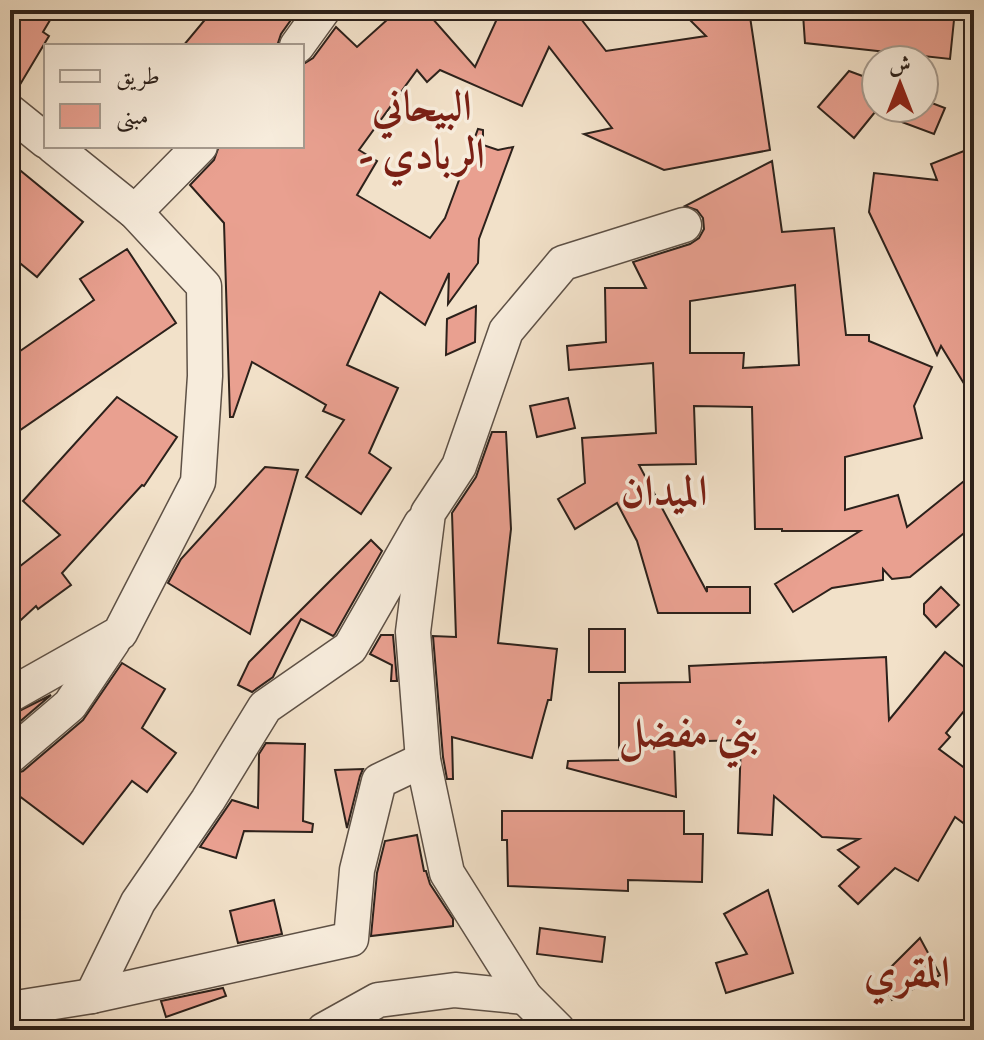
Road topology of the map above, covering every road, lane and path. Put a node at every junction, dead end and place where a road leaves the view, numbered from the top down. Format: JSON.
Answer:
{"nodes":[{"id":1,"x":323,"y":10,"type":"edge"},
{"id":2,"x":298,"y":44,"type":"edge"},
{"id":3,"x":10,"y":112,"type":"edge"},
{"id":4,"x":44,"y":139,"type":"edge"},
{"id":5,"x":55,"y":148,"type":"edge"},
{"id":6,"x":198,"y":148,"type":"edge"},
{"id":7,"x":135,"y":212,"type":"junction"},
{"id":8,"x":684,"y":225,"type":"dead end"},
{"id":9,"x":428,"y":513,"type":"junction"},
{"id":10,"x":120,"y":633,"type":"junction"},
{"id":11,"x":10,"y":695,"type":"edge"},
{"id":12,"x":10,"y":756,"type":"edge"},
{"id":13,"x":423,"y":760,"type":"junction"},
{"id":14,"x":92,"y":996,"type":"junction"},
{"id":15,"x":525,"y":997,"type":"junction"},
{"id":16,"x":10,"y":1009,"type":"edge"},
{"id":17,"x":324,"y":1030,"type":"edge"},
{"id":18,"x":558,"y":1030,"type":"edge"}],
"edges":[{"from":1,"to":2,"type":"street"},
{"from":3,"to":4,"type":"street"},
{"from":5,"to":7,"type":"street"},
{"from":6,"to":7,"type":"street"},
{"from":7,"to":10,"type":"street"},
{"from":8,"to":9,"type":"street"},
{"from":9,"to":13,"type":"street"},
{"from":9,"to":14,"type":"street"},
{"from":10,"to":11,"type":"street"},
{"from":10,"to":12,"type":"street"},
{"from":13,"to":14,"type":"street"},
{"from":13,"to":15,"type":"street"},
{"from":14,"to":16,"type":"street"},
{"from":15,"to":17,"type":"street"},
{"from":15,"to":18,"type":"street"}]}
